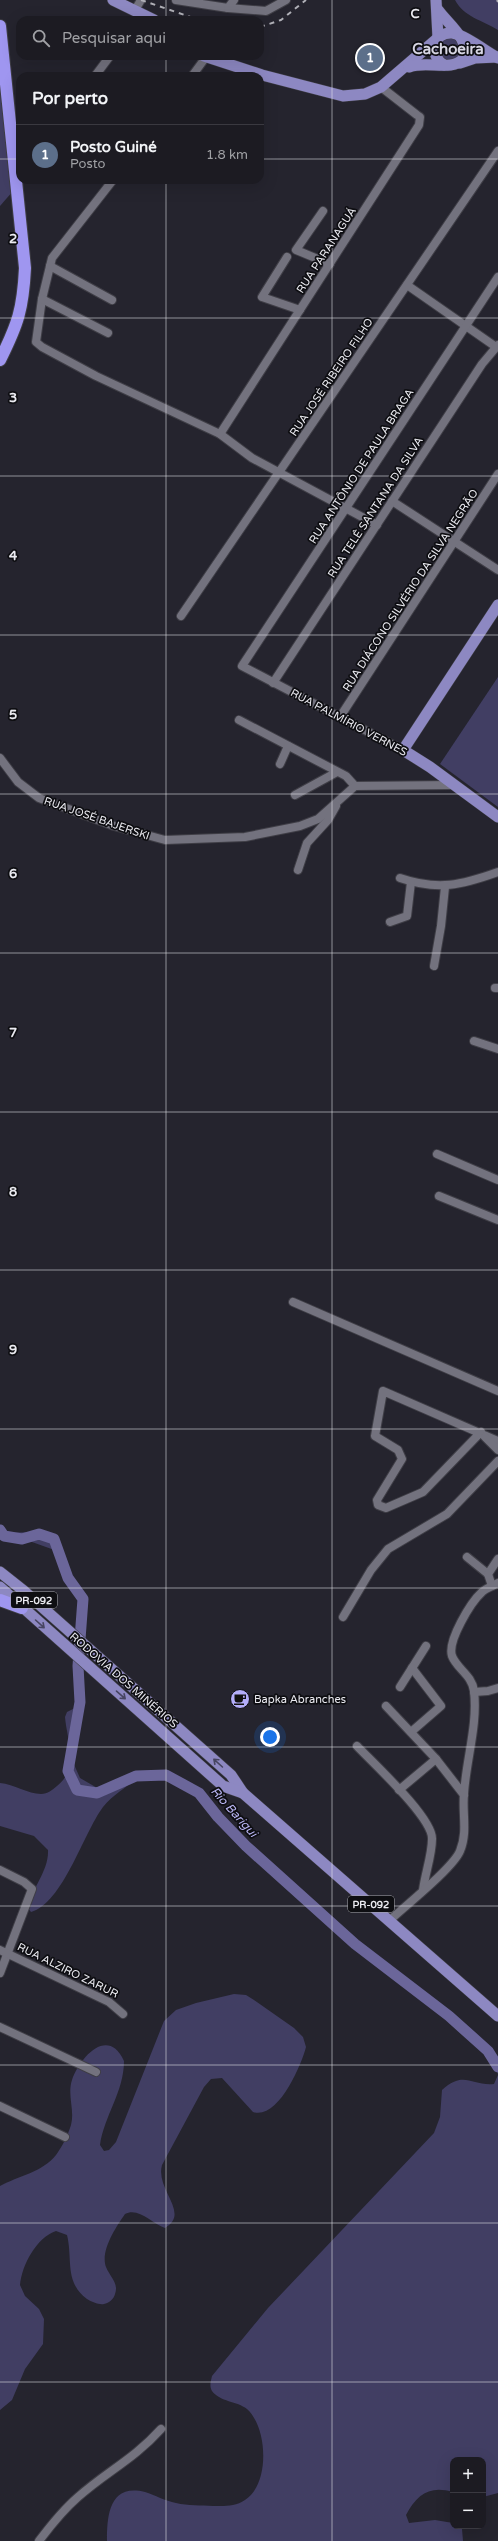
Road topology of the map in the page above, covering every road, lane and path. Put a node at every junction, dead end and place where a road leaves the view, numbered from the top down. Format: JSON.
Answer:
{"nodes":[{"id":1,"x":113,"y":0,"type":"edge"},
{"id":2,"x":141,"y":0,"type":"edge"},
{"id":3,"x":176,"y":0,"type":"edge"},
{"id":4,"x":234,"y":0,"type":"edge"},
{"id":5,"x":286,"y":0,"type":"edge"},
{"id":6,"x":437,"y":5,"type":"edge"},
{"id":7,"x":228,"y":8,"type":"junction"},
{"id":8,"x":138,"y":14,"type":"edge"},
{"id":9,"x":0,"y":26,"type":"edge"},
{"id":10,"x":460,"y":37,"type":"junction"},
{"id":11,"x":438,"y":38,"type":"junction"},
{"id":12,"x":497,"y":58,"type":"edge"},
{"id":13,"x":107,"y":60,"type":"edge"},
{"id":14,"x":203,"y":60,"type":"edge"},
{"id":15,"x":215,"y":60,"type":"edge"},
{"id":16,"x":460,"y":63,"type":"junction"},
{"id":17,"x":444,"y":65,"type":"junction"},
{"id":18,"x":404,"y":69,"type":"junction"},
{"id":19,"x":98,"y":72,"type":"edge"},
{"id":20,"x":195,"y":72,"type":"edge"},
{"id":21,"x":257,"y":72,"type":"edge"},
{"id":22,"x":264,"y":74,"type":"edge"},
{"id":23,"x":381,"y":87,"type":"junction"},
{"id":24,"x":498,"y":151,"type":"edge"},
{"id":25,"x":16,"y":181,"type":"edge"},
{"id":26,"x":16,"y":184,"type":"edge"},
{"id":27,"x":110,"y":184,"type":"edge"},
{"id":28,"x":323,"y":211,"type":"dead end"},
{"id":29,"x":287,"y":257,"type":"dead end"},
{"id":30,"x":330,"y":264,"type":"junction"},
{"id":31,"x":50,"y":266,"type":"junction"},
{"id":32,"x":498,"y":277,"type":"edge"},
{"id":33,"x":407,"y":285,"type":"junction"},
{"id":34,"x":42,"y":299,"type":"junction"},
{"id":35,"x":112,"y":300,"type":"dead end"},
{"id":36,"x":300,"y":310,"type":"junction"},
{"id":37,"x":466,"y":326,"type":"junction"},
{"id":38,"x":108,"y":333,"type":"dead end"},
{"id":39,"x":497,"y":346,"type":"edge"},
{"id":40,"x":0,"y":360,"type":"edge"},
{"id":41,"x":220,"y":434,"type":"junction"},
{"id":42,"x":279,"y":472,"type":"junction"},
{"id":43,"x":498,"y":474,"type":"edge"},
{"id":44,"x":392,"y":501,"type":"junction"},
{"id":45,"x":346,"y":508,"type":"junction"},
{"id":46,"x":377,"y":525,"type":"junction"},
{"id":47,"x":454,"y":541,"type":"junction"},
{"id":48,"x":498,"y":570,"type":"edge"},
{"id":49,"x":498,"y":605,"type":"edge"},
{"id":50,"x":181,"y":616,"type":"dead end"},
{"id":51,"x":242,"y":666,"type":"joint"},
{"id":52,"x":274,"y":683,"type":"junction"},
{"id":53,"x":340,"y":717,"type":"junction"},
{"id":54,"x":239,"y":720,"type":"dead end"},
{"id":55,"x":288,"y":746,"type":"junction"},
{"id":56,"x":403,"y":750,"type":"junction"},
{"id":57,"x":0,"y":758,"type":"edge"},
{"id":58,"x":280,"y":764,"type":"dead end"},
{"id":59,"x":337,"y":772,"type":"junction"},
{"id":60,"x":452,"y":785,"type":"junction"},
{"id":61,"x":355,"y":786,"type":"junction"},
{"id":62,"x":295,"y":795,"type":"dead end"},
{"id":63,"x":342,"y":795,"type":"junction"},
{"id":64,"x":498,"y":817,"type":"edge"},
{"id":65,"x":298,"y":870,"type":"dead end"},
{"id":66,"x":498,"y":872,"type":"edge"},
{"id":67,"x":400,"y":878,"type":"dead end"},
{"id":68,"x":411,"y":882,"type":"junction"},
{"id":69,"x":445,"y":886,"type":"junction"},
{"id":70,"x":390,"y":922,"type":"dead end"},
{"id":71,"x":434,"y":966,"type":"dead end"},
{"id":72,"x":474,"y":1041,"type":"dead end"},
{"id":73,"x":498,"y":1049,"type":"edge"},
{"id":74,"x":437,"y":1154,"type":"dead end"},
{"id":75,"x":498,"y":1180,"type":"edge"},
{"id":76,"x":439,"y":1196,"type":"dead end"},
{"id":77,"x":498,"y":1220,"type":"edge"},
{"id":78,"x":293,"y":1302,"type":"dead end"},
{"id":79,"x":498,"y":1391,"type":"edge"},
{"id":80,"x":481,"y":1432,"type":"junction"},
{"id":81,"x":498,"y":1441,"type":"edge"},
{"id":82,"x":498,"y":1450,"type":"edge"},
{"id":83,"x":498,"y":1461,"type":"edge"},
{"id":84,"x":467,"y":1557,"type":"dead end"},
{"id":85,"x":498,"y":1559,"type":"edge"},
{"id":86,"x":0,"y":1572,"type":"edge"},
{"id":87,"x":488,"y":1574,"type":"junction"},
{"id":88,"x":495,"y":1585,"type":"edge"},
{"id":89,"x":0,"y":1587,"type":"edge"},
{"id":90,"x":0,"y":1600,"type":"edge"},
{"id":91,"x":22,"y":1608,"type":"junction"},
{"id":92,"x":343,"y":1617,"type":"dead end"},
{"id":93,"x":426,"y":1646,"type":"dead end"},
{"id":94,"x":412,"y":1668,"type":"junction"},
{"id":95,"x":400,"y":1687,"type":"dead end"},
{"id":96,"x":498,"y":1688,"type":"edge"},
{"id":97,"x":474,"y":1692,"type":"junction"},
{"id":98,"x":386,"y":1706,"type":"dead end"},
{"id":99,"x":411,"y":1732,"type":"junction"},
{"id":100,"x":357,"y":1746,"type":"dead end"},
{"id":101,"x":436,"y":1759,"type":"junction"},
{"id":102,"x":399,"y":1790,"type":"junction"},
{"id":103,"x":243,"y":1793,"type":"junction"},
{"id":104,"x":464,"y":1795,"type":"junction"},
{"id":105,"x":0,"y":1870,"type":"edge"},
{"id":106,"x":422,"y":1890,"type":"junction"},
{"id":107,"x":389,"y":1921,"type":"junction"},
{"id":108,"x":0,"y":1950,"type":"edge"},
{"id":109,"x":9,"y":1954,"type":"junction"},
{"id":110,"x":0,"y":1973,"type":"edge"},
{"id":111,"x":124,"y":2014,"type":"dead end"},
{"id":112,"x":498,"y":2016,"type":"edge"},
{"id":113,"x":0,"y":2027,"type":"edge"},
{"id":114,"x":96,"y":2072,"type":"dead end"},
{"id":115,"x":0,"y":2106,"type":"edge"},
{"id":116,"x":65,"y":2137,"type":"dead end"},
{"id":117,"x":161,"y":2430,"type":"dead end"},
{"id":118,"x":39,"y":2541,"type":"edge"}],
"edges":[{"from":1,"to":8,"type":"main road"},
{"from":2,"to":8,"type":"street"},
{"from":3,"to":7,"type":"street"},
{"from":4,"to":7,"type":"street"},
{"from":5,"to":7,"type":"street"},
{"from":6,"to":10,"type":"main road"},
{"from":6,"to":11,"type":"main road"},
{"from":9,"to":25,"type":"highway"},
{"from":10,"to":11,"type":"main road"},
{"from":10,"to":12,"type":"main road"},
{"from":10,"to":16,"type":"main road"},
{"from":11,"to":17,"type":"main road"},
{"from":11,"to":18,"type":"main road"},
{"from":12,"to":16,"type":"main road"},
{"from":13,"to":19,"type":"street"},
{"from":14,"to":20,"type":"street"},
{"from":15,"to":21,"type":"main road"},
{"from":16,"to":17,"type":"main road"},
{"from":17,"to":18,"type":"main road"},
{"from":18,"to":23,"type":"main road"},
{"from":22,"to":23,"type":"main road"},
{"from":23,"to":30,"type":"street","name":"RUA PARANAGUÁ"},
{"from":24,"to":33,"type":"street","name":"RUA JOSÉ RIBEIRO FILHO"},
{"from":26,"to":40,"type":"highway"},
{"from":27,"to":31,"type":"street"},
{"from":28,"to":30,"type":"street"},
{"from":29,"to":36,"type":"street"},
{"from":30,"to":36,"type":"street","name":"RUA PARANAGUÁ"},
{"from":31,"to":34,"type":"street"},
{"from":31,"to":35,"type":"street"},
{"from":32,"to":37,"type":"street","name":"RUA ANTÔNIO DE PAULA BRAGA"},
{"from":33,"to":37,"type":"street"},
{"from":33,"to":42,"type":"street","name":"RUA JOSÉ RIBEIRO FILHO"},
{"from":34,"to":38,"type":"street"},
{"from":34,"to":41,"type":"street"},
{"from":36,"to":41,"type":"street","name":"RUA PARANAGUÁ"},
{"from":37,"to":39,"type":"street"},
{"from":37,"to":45,"type":"street","name":"RUA ANTÔNIO DE PAULA BRAGA"},
{"from":39,"to":44,"type":"street","name":"RUA TELÊ SANTANA DA SILVA"},
{"from":41,"to":42,"type":"street"},
{"from":42,"to":45,"type":"street"},
{"from":42,"to":50,"type":"street","name":"RUA JOSÉ RIBEIRO FILHO"},
{"from":43,"to":47,"type":"street","name":"RUA DIÁCONO SILVÉRIO DA SILVA NEGRÃO"},
{"from":44,"to":46,"type":"street","name":"RUA TELÊ SANTANA DA SILVA"},
{"from":44,"to":47,"type":"street"},
{"from":45,"to":46,"type":"street"},
{"from":45,"to":51,"type":"street","name":"RUA ANTÔNIO DE PAULA BRAGA"},
{"from":46,"to":52,"type":"street","name":"RUA TELÊ SANTANA DA SILVA"},
{"from":47,"to":48,"type":"street"},
{"from":47,"to":53,"type":"street","name":"RUA DIÁCONO SILVÉRIO DA SILVA NEGRÃO"},
{"from":49,"to":56,"type":"main road"},
{"from":51,"to":52,"type":"street","name":"RUA PALMÍRIO VERNES"},
{"from":52,"to":53,"type":"street","name":"RUA PALMÍRIO VERNES"},
{"from":53,"to":56,"type":"street","name":"RUA PALMÍRIO VERNES"},
{"from":54,"to":55,"type":"street"},
{"from":55,"to":58,"type":"street"},
{"from":55,"to":59,"type":"street"},
{"from":56,"to":60,"type":"main road","name":"RUA PALMÍRIO VERNES"},
{"from":57,"to":63,"type":"street","name":"RUA JOSÉ BAJERSKI"},
{"from":59,"to":61,"type":"street"},
{"from":59,"to":62,"type":"street"},
{"from":60,"to":61,"type":"street"},
{"from":60,"to":64,"type":"main road"},
{"from":61,"to":63,"type":"street","name":"RUA JOSÉ BAJERSKI"},
{"from":63,"to":65,"type":"street"},
{"from":66,"to":69,"type":"street"},
{"from":67,"to":68,"type":"street"},
{"from":68,"to":69,"type":"street"},
{"from":68,"to":70,"type":"street"},
{"from":69,"to":71,"type":"street"},
{"from":72,"to":73,"type":"street"},
{"from":74,"to":75,"type":"street"},
{"from":76,"to":77,"type":"street"},
{"from":78,"to":79,"type":"street"},
{"from":80,"to":80,"type":"street"},
{"from":80,"to":81,"type":"street"},
{"from":80,"to":82,"type":"street"},
{"from":83,"to":92,"type":"street"},
{"from":84,"to":87,"type":"street"},
{"from":85,"to":87,"type":"street"},
{"from":103,"to":86,"type":"main road","name":"RODOVIA DOS MINÉRIOS","number":"PR-092","one_way":true},
{"from":87,"to":88,"type":"street"},
{"from":88,"to":97,"type":"street"},
{"from":89,"to":91,"type":"main road","name":"RODOVIA DOS MINÉRIOS","number":"PR-092"},
{"from":90,"to":91,"type":"highway"},
{"from":91,"to":103,"type":"main road","name":"RODOVIA DOS MINÉRIOS","number":"PR-092","one_way":true},
{"from":93,"to":94,"type":"street"},
{"from":94,"to":95,"type":"street"},
{"from":94,"to":99,"type":"street"},
{"from":96,"to":97,"type":"street"},
{"from":97,"to":104,"type":"street"},
{"from":98,"to":99,"type":"street"},
{"from":99,"to":101,"type":"street"},
{"from":100,"to":102,"type":"street"},
{"from":101,"to":102,"type":"street"},
{"from":101,"to":104,"type":"street"},
{"from":102,"to":106,"type":"street"},
{"from":103,"to":107,"type":"main road","name":"RODOVIA DOS MINÉRIOS","number":"PR-092"},
{"from":104,"to":106,"type":"street"},
{"from":105,"to":109,"type":"street"},
{"from":106,"to":107,"type":"street"},
{"from":107,"to":112,"type":"main road","name":"RODOVIA DOS MINÉRIOS","number":"PR-092"},
{"from":108,"to":109,"type":"street","name":"RUA ALZIRO ZARUR"},
{"from":109,"to":110,"type":"street"},
{"from":109,"to":111,"type":"street","name":"RUA ALZIRO ZARUR"},
{"from":113,"to":114,"type":"street"},
{"from":115,"to":116,"type":"street"},
{"from":117,"to":118,"type":"street"}]}
